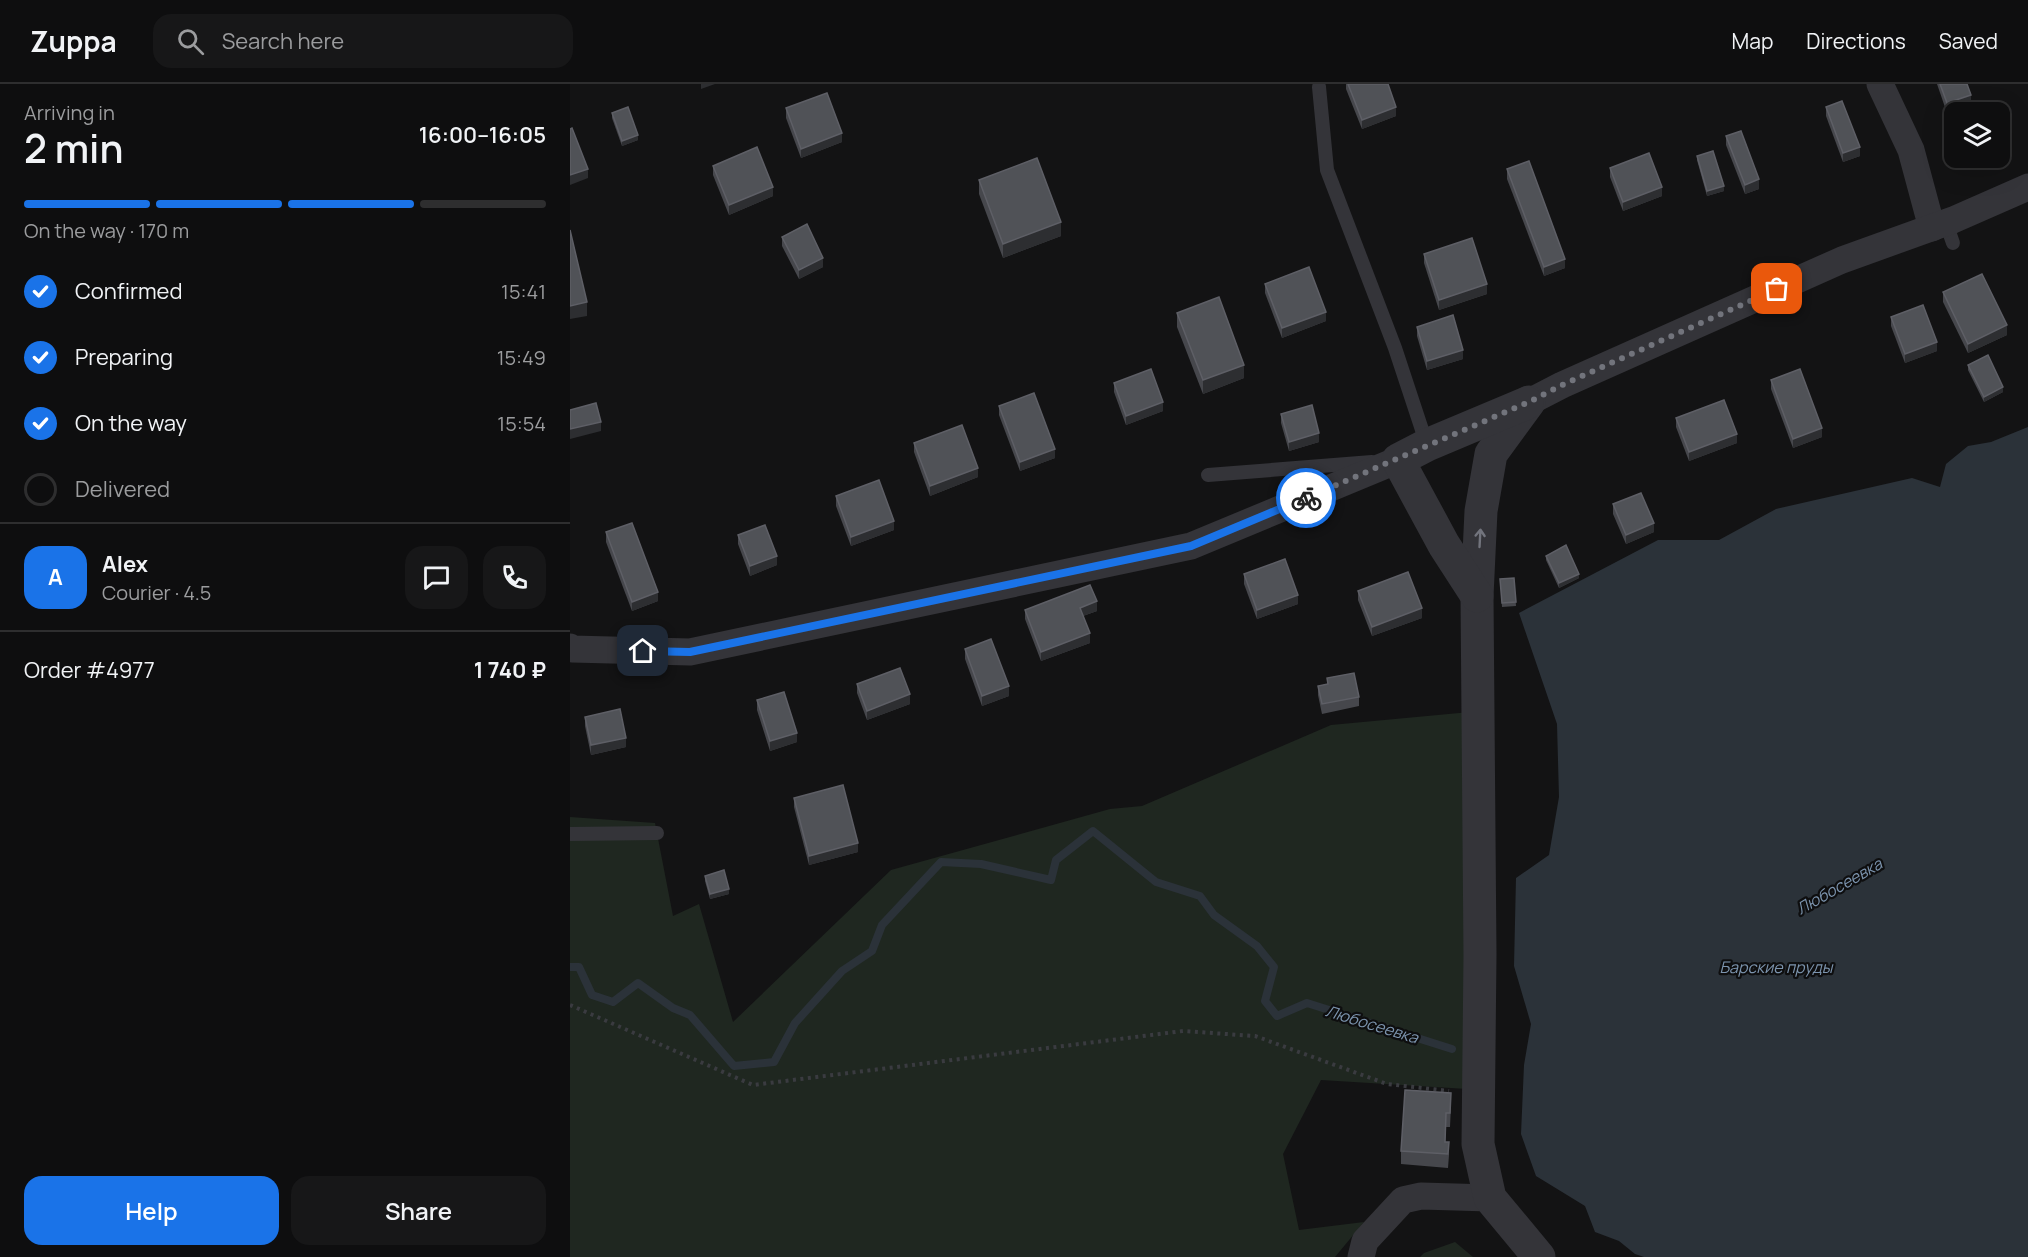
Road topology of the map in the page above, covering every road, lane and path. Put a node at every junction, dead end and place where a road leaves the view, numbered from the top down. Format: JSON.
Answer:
{"nodes":[{"id":1,"x":1880,"y":84,"type":"edge"},
{"id":2,"x":1319,"y":87,"type":"dead end"},
{"id":3,"x":2028,"y":187,"type":"edge"},
{"id":4,"x":1944,"y":231,"type":"junction"},
{"id":5,"x":1529,"y":402,"type":"junction"},
{"id":6,"x":1462,"y":431,"type":"junction"},
{"id":7,"x":1427,"y":445,"type":"junction"},
{"id":8,"x":1491,"y":454,"type":"junction"},
{"id":9,"x":1398,"y":460,"type":"junction"},
{"id":10,"x":1208,"y":475,"type":"dead end"},
{"id":11,"x":1477,"y":596,"type":"junction"},
{"id":12,"x":571,"y":649,"type":"edge"},
{"id":13,"x":657,"y":833,"type":"dead end"},
{"id":14,"x":570,"y":834,"type":"edge"},
{"id":15,"x":570,"y":1005,"type":"edge"},
{"id":16,"x":1479,"y":1095,"type":"junction"},
{"id":17,"x":1490,"y":1198,"type":"junction"},
{"id":18,"x":1360,"y":1257,"type":"edge"},
{"id":19,"x":1539,"y":1257,"type":"edge"}],
"edges":[{"from":1,"to":4,"type":"street"},
{"from":2,"to":7,"type":"lane"},
{"from":3,"to":4,"type":"street"},
{"from":4,"to":5,"type":"street"},
{"from":5,"to":6,"type":"street"},
{"from":5,"to":8,"type":"street"},
{"from":6,"to":7,"type":"street"},
{"from":6,"to":8,"type":"street"},
{"from":7,"to":9,"type":"street"},
{"from":11,"to":8,"type":"street","one_way":true},
{"from":9,"to":10,"type":"lane"},
{"from":9,"to":11,"type":"street"},
{"from":9,"to":12,"type":"street"},
{"from":11,"to":16,"type":"street"},
{"from":13,"to":14,"type":"lane"},
{"from":15,"to":16,"type":"path"},
{"from":16,"to":17,"type":"street"},
{"from":17,"to":18,"type":"street"},
{"from":17,"to":19,"type":"street"}]}
